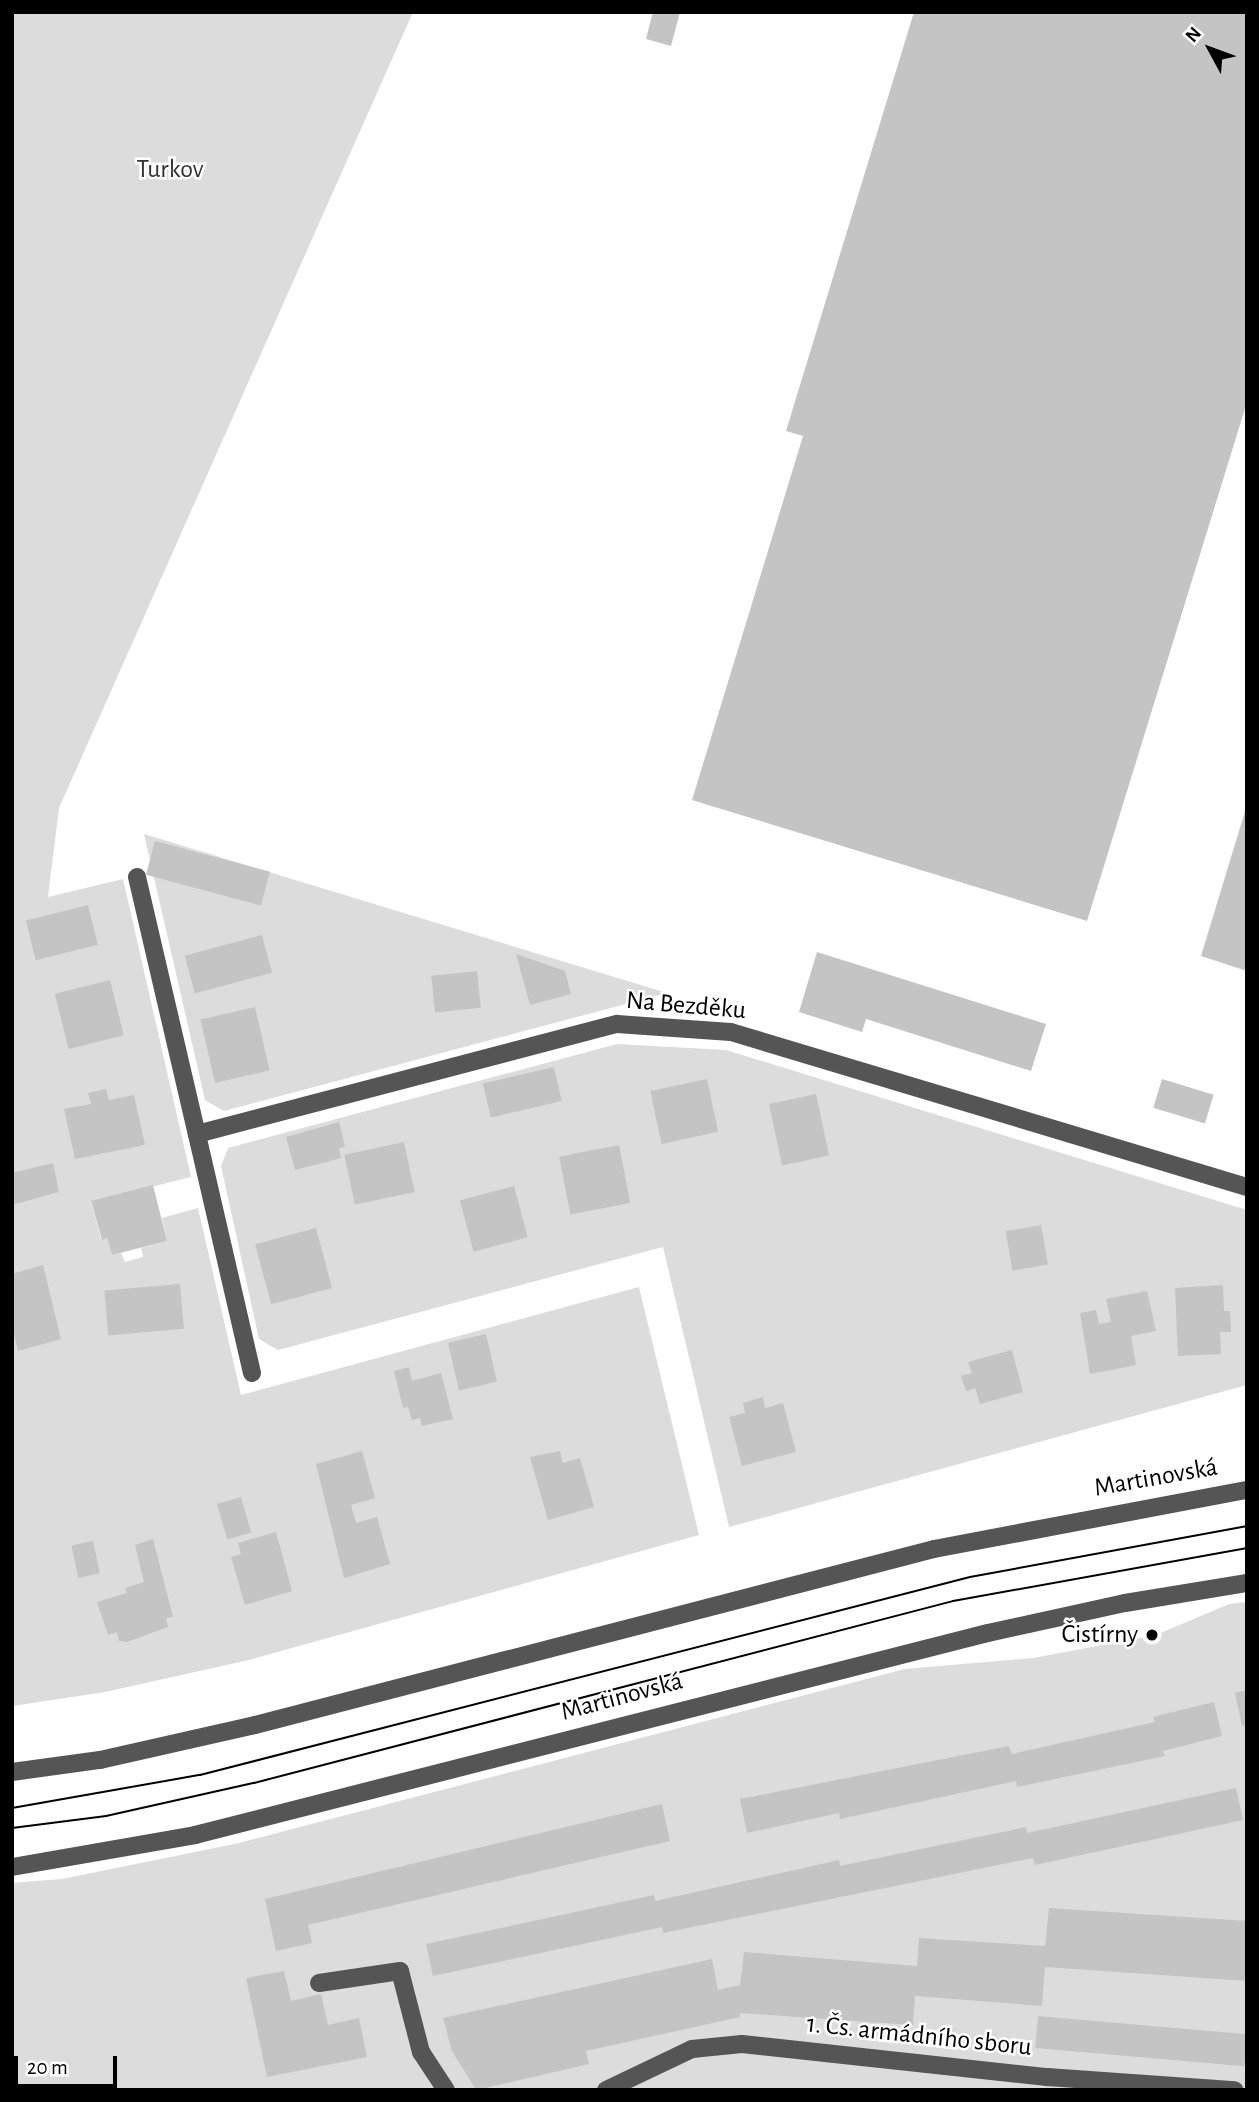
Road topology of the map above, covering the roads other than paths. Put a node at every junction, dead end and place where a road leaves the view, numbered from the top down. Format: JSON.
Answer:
{"nodes":[{"id":1,"x":137,"y":877,"type":"dead end"},
{"id":2,"x":197,"y":1134,"type":"junction"},
{"id":3,"x":1247,"y":1187,"type":"edge"},
{"id":4,"x":252,"y":1373,"type":"dead end"},
{"id":5,"x":1247,"y":1490,"type":"edge"},
{"id":6,"x":1247,"y":1583,"type":"edge"},
{"id":7,"x":12,"y":1772,"type":"edge"},
{"id":8,"x":12,"y":1867,"type":"edge"},
{"id":9,"x":319,"y":1983,"type":"dead end"},
{"id":10,"x":1092,"y":2085,"type":"edge"},
{"id":11,"x":446,"y":2090,"type":"edge"},
{"id":12,"x":606,"y":2090,"type":"edge"},
{"id":13,"x":1235,"y":2090,"type":"edge"}],
"edges":[{"from":1,"to":2,"type":"street"},
{"from":2,"to":3,"type":"street","name":"Na Bezděku"},
{"from":2,"to":4,"type":"street"},
{"from":5,"to":7,"type":"street","name":"Martinovská"},
{"from":6,"to":8,"type":"street","name":"Martinovská"},
{"from":9,"to":11,"type":"street"},
{"from":10,"to":12,"type":"street","name":"1. Čs. armádního sboru"},
{"from":10,"to":13,"type":"street","name":"1. Čs. armádního sboru"}]}
